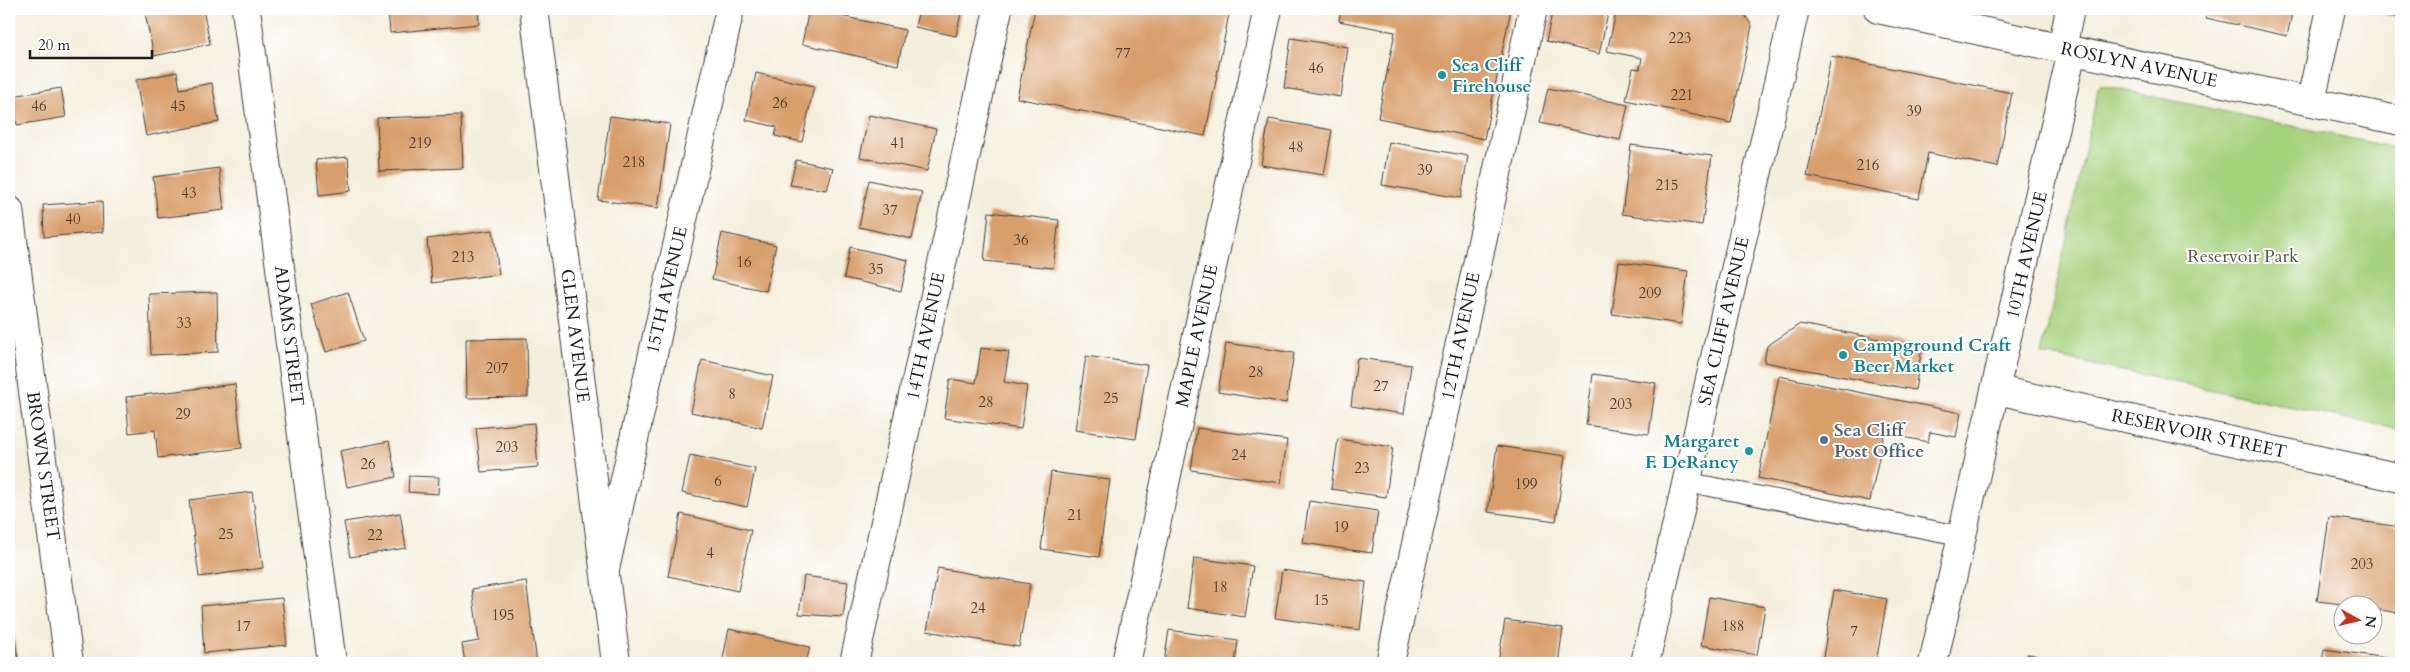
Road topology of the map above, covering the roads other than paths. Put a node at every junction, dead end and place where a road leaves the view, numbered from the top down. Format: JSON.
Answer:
{"nodes":[{"id":1,"x":246,"y":9,"type":"edge"},
{"id":2,"x":534,"y":9,"type":"edge"},
{"id":3,"x":730,"y":9,"type":"edge"},
{"id":4,"x":998,"y":9,"type":"edge"},
{"id":5,"x":1268,"y":9,"type":"edge"},
{"id":6,"x":1533,"y":9,"type":"edge"},
{"id":7,"x":1795,"y":9,"type":"edge"},
{"id":8,"x":1878,"y":9,"type":"edge"},
{"id":9,"x":2070,"y":9,"type":"edge"},
{"id":10,"x":2332,"y":9,"type":"edge"},
{"id":11,"x":2067,"y":50,"type":"junction"},
{"id":12,"x":2311,"y":101,"type":"junction"},
{"id":13,"x":2401,"y":121,"type":"edge"},
{"id":14,"x":9,"y":210,"type":"edge"},
{"id":15,"x":1997,"y":390,"type":"junction"},
{"id":16,"x":2401,"y":478,"type":"edge"},
{"id":17,"x":1687,"y":482,"type":"junction"},
{"id":18,"x":1962,"y":536,"type":"junction"},
{"id":19,"x":605,"y":571,"type":"junction"},
{"id":20,"x":68,"y":663,"type":"edge"},
{"id":21,"x":332,"y":663,"type":"edge"},
{"id":22,"x":616,"y":663,"type":"edge"},
{"id":23,"x":854,"y":663,"type":"edge"},
{"id":24,"x":1126,"y":663,"type":"edge"},
{"id":25,"x":1390,"y":663,"type":"edge"},
{"id":26,"x":1645,"y":663,"type":"edge"},
{"id":27,"x":1933,"y":663,"type":"edge"}],
"edges":[{"from":1,"to":21,"type":"street","name":"ADAMS STREET"},
{"from":2,"to":19,"type":"street","name":"GLEN AVENUE"},
{"from":3,"to":19,"type":"street","name":"15TH AVENUE"},
{"from":4,"to":23,"type":"street","name":"14TH AVENUE"},
{"from":5,"to":24,"type":"street","name":"MAPLE AVENUE"},
{"from":6,"to":25,"type":"street","name":"12TH AVENUE"},
{"from":7,"to":17,"type":"street","name":"SEA CLIFF AVENUE"},
{"from":8,"to":11,"type":"street","name":"ROSLYN AVENUE"},
{"from":9,"to":11,"type":"street","name":"10TH AVENUE"},
{"from":10,"to":12,"type":"street"},
{"from":11,"to":12,"type":"street","name":"ROSLYN AVENUE"},
{"from":11,"to":15,"type":"street","name":"10TH AVENUE"},
{"from":12,"to":13,"type":"street","name":"ROSLYN AVENUE"},
{"from":14,"to":20,"type":"street","name":"BROWN STREET"},
{"from":15,"to":16,"type":"street","name":"RESERVOIR STREET"},
{"from":15,"to":18,"type":"street","name":"10TH AVENUE"},
{"from":17,"to":18,"type":"lane"},
{"from":17,"to":26,"type":"street","name":"SEA CLIFF AVENUE"},
{"from":18,"to":27,"type":"street","name":"10TH AVENUE"},
{"from":19,"to":22,"type":"street","name":"GLEN AVENUE"}]}
